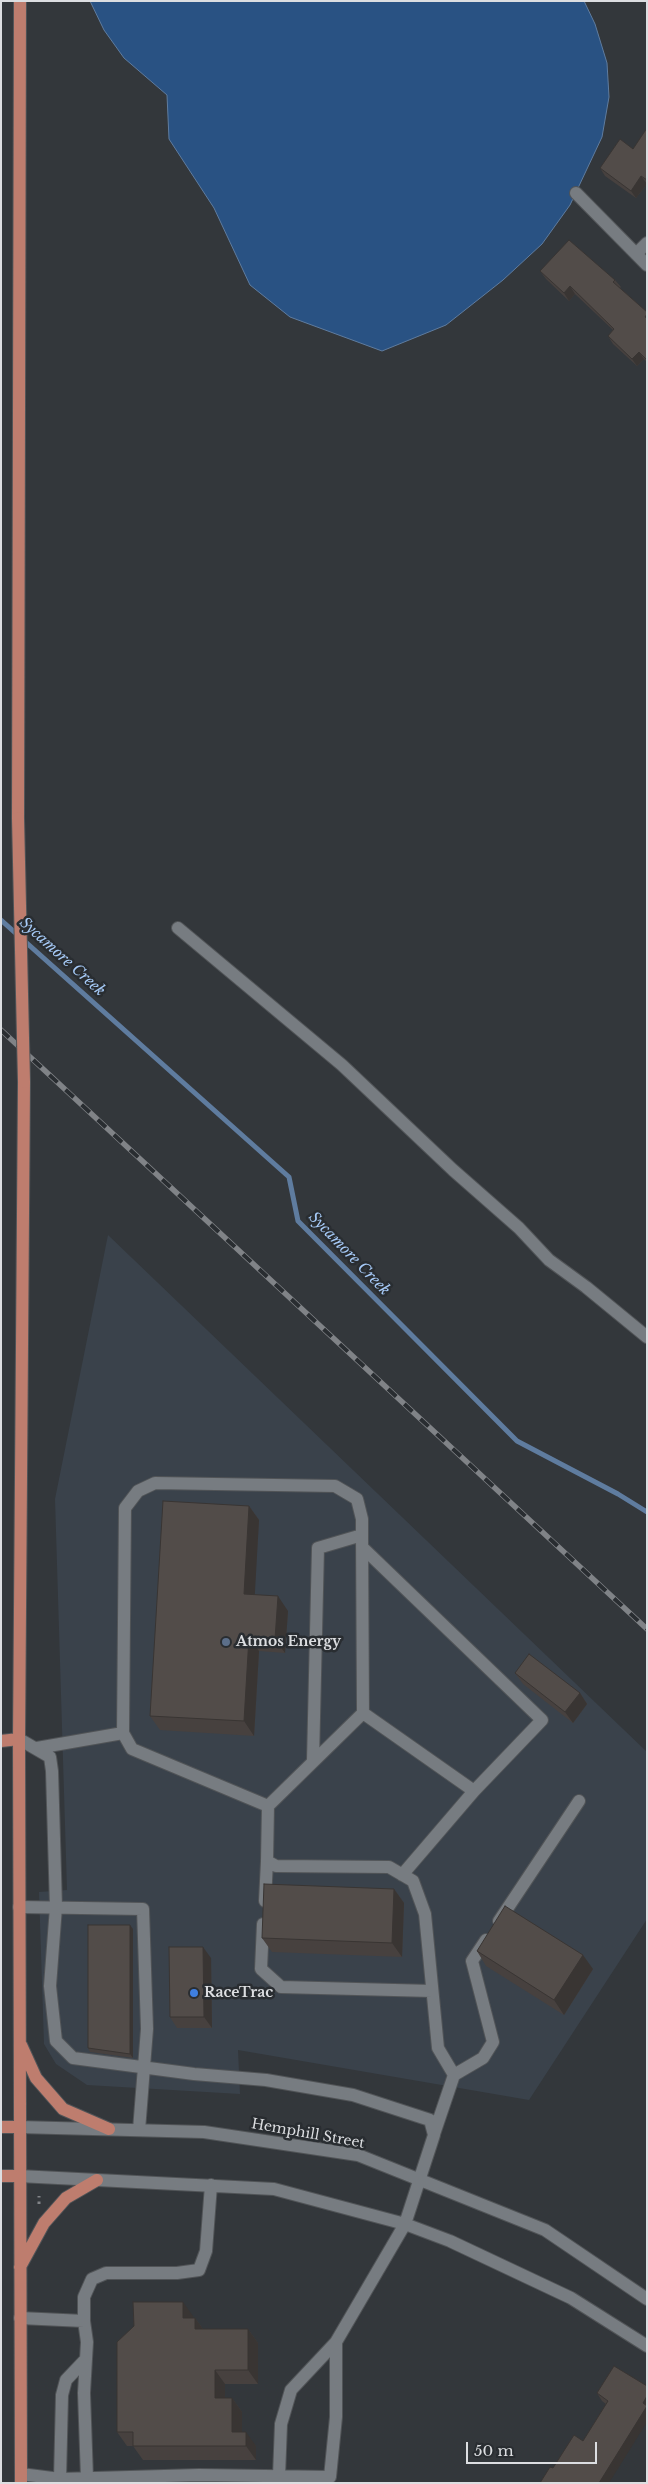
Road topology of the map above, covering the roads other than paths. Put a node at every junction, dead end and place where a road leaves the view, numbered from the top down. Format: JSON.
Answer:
{"nodes":[{"id":1,"x":20,"y":1,"type":"edge"},
{"id":2,"x":576,"y":194,"type":"dead end"},
{"id":3,"x":647,"y":243,"type":"edge"},
{"id":4,"x":636,"y":254,"type":"junction"},
{"id":5,"x":647,"y":265,"type":"edge"},
{"id":6,"x":178,"y":928,"type":"dead end"},
{"id":7,"x":647,"y":1337,"type":"edge"},
{"id":8,"x":362,"y":1541,"type":"junction"},
{"id":9,"x":363,"y":1713,"type":"junction"},
{"id":10,"x":123,"y":1734,"type":"junction"},
{"id":11,"x":19,"y":1739,"type":"junction"},
{"id":12,"x":1,"y":1741,"type":"edge"},
{"id":13,"x":38,"y":1748,"type":"junction"},
{"id":14,"x":314,"y":1760,"type":"junction"},
{"id":15,"x":474,"y":1791,"type":"junction"},
{"id":16,"x":579,"y":1801,"type":"dead end"},
{"id":17,"x":268,"y":1806,"type":"junction"},
{"id":18,"x":267,"y":1861,"type":"junction"},
{"id":19,"x":402,"y":1875,"type":"junction"},
{"id":20,"x":19,"y":1907,"type":"junction"},
{"id":21,"x":56,"y":1907,"type":"junction"},
{"id":22,"x":432,"y":1991,"type":"junction"},
{"id":23,"x":19,"y":2040,"type":"junction"},
{"id":24,"x":143,"y":2067,"type":"junction"},
{"id":25,"x":454,"y":2075,"type":"junction"},
{"id":26,"x":1,"y":2127,"type":"edge"},
{"id":27,"x":19,"y":2127,"type":"junction"},
{"id":28,"x":109,"y":2129,"type":"junction"},
{"id":29,"x":139,"y":2130,"type":"junction"},
{"id":30,"x":434,"y":2135,"type":"junction"},
{"id":31,"x":1,"y":2176,"type":"edge"},
{"id":32,"x":19,"y":2176,"type":"junction"},
{"id":33,"x":420,"y":2179,"type":"junction"},
{"id":34,"x":97,"y":2180,"type":"junction"},
{"id":35,"x":211,"y":2186,"type":"junction"},
{"id":36,"x":406,"y":2224,"type":"junction"},
{"id":37,"x":19,"y":2269,"type":"junction"},
{"id":38,"x":647,"y":2299,"type":"edge"},
{"id":39,"x":20,"y":2318,"type":"junction"},
{"id":40,"x":84,"y":2321,"type":"junction"},
{"id":41,"x":336,"y":2342,"type":"junction"},
{"id":42,"x":647,"y":2346,"type":"edge"},
{"id":43,"x":86,"y":2359,"type":"junction"},
{"id":44,"x":279,"y":2476,"type":"junction"},
{"id":45,"x":21,"y":2478,"type":"edge"},
{"id":46,"x":87,"y":2478,"type":"junction"},
{"id":47,"x":60,"y":2479,"type":"junction"}],
"edges":[{"from":1,"to":11,"type":"main road","bridge":true},
{"from":2,"to":4,"type":"street"},
{"from":3,"to":4,"type":"street"},
{"from":4,"to":5,"type":"street"},
{"from":6,"to":7,"type":"street"},
{"from":8,"to":9,"type":"street"},
{"from":8,"to":10,"type":"street"},
{"from":8,"to":14,"type":"street"},
{"from":8,"to":15,"type":"street"},
{"from":9,"to":14,"type":"street"},
{"from":9,"to":15,"type":"street"},
{"from":10,"to":13,"type":"street"},
{"from":10,"to":17,"type":"street"},
{"from":11,"to":12,"type":"main road"},
{"from":11,"to":13,"type":"street"},
{"from":11,"to":20,"type":"main road"},
{"from":13,"to":21,"type":"street"},
{"from":14,"to":17,"type":"street"},
{"from":15,"to":19,"type":"street"},
{"from":16,"to":25,"type":"street"},
{"from":17,"to":18,"type":"street"},
{"from":18,"to":19,"type":"street"},
{"from":18,"to":22,"type":"street"},
{"from":19,"to":22,"type":"street"},
{"from":20,"to":21,"type":"street"},
{"from":20,"to":23,"type":"main road"},
{"from":21,"to":24,"type":"street"},
{"from":21,"to":24,"type":"street"},
{"from":22,"to":25,"type":"street"},
{"from":23,"to":27,"type":"main road"},
{"from":23,"to":28,"type":"main road"},
{"from":24,"to":29,"type":"street"},
{"from":24,"to":30,"type":"street"},
{"from":25,"to":30,"type":"street"},
{"from":26,"to":27,"type":"main road"},
{"from":27,"to":28,"type":"street","name":"Hemphill Street"},
{"from":27,"to":32,"type":"main road"},
{"from":28,"to":29,"type":"street","name":"Hemphill Street"},
{"from":29,"to":33,"type":"street","name":"Hemphill Street"},
{"from":30,"to":33,"type":"street"},
{"from":31,"to":32,"type":"main road"},
{"from":32,"to":34,"type":"street"},
{"from":32,"to":37,"type":"main road"},
{"from":33,"to":36,"type":"street"},
{"from":33,"to":38,"type":"street","name":"Hemphill Street"},
{"from":34,"to":35,"type":"street"},
{"from":34,"to":37,"type":"main road"},
{"from":35,"to":36,"type":"street"},
{"from":35,"to":40,"type":"street"},
{"from":36,"to":41,"type":"street"},
{"from":36,"to":42,"type":"street"},
{"from":37,"to":39,"type":"main road"},
{"from":39,"to":40,"type":"street"},
{"from":39,"to":45,"type":"main road"},
{"from":40,"to":43,"type":"street"},
{"from":41,"to":44,"type":"street"},
{"from":41,"to":44,"type":"street"},
{"from":43,"to":46,"type":"street"},
{"from":43,"to":47,"type":"street"},
{"from":44,"to":46,"type":"street"},
{"from":45,"to":47,"type":"street"},
{"from":46,"to":47,"type":"street"}]}
